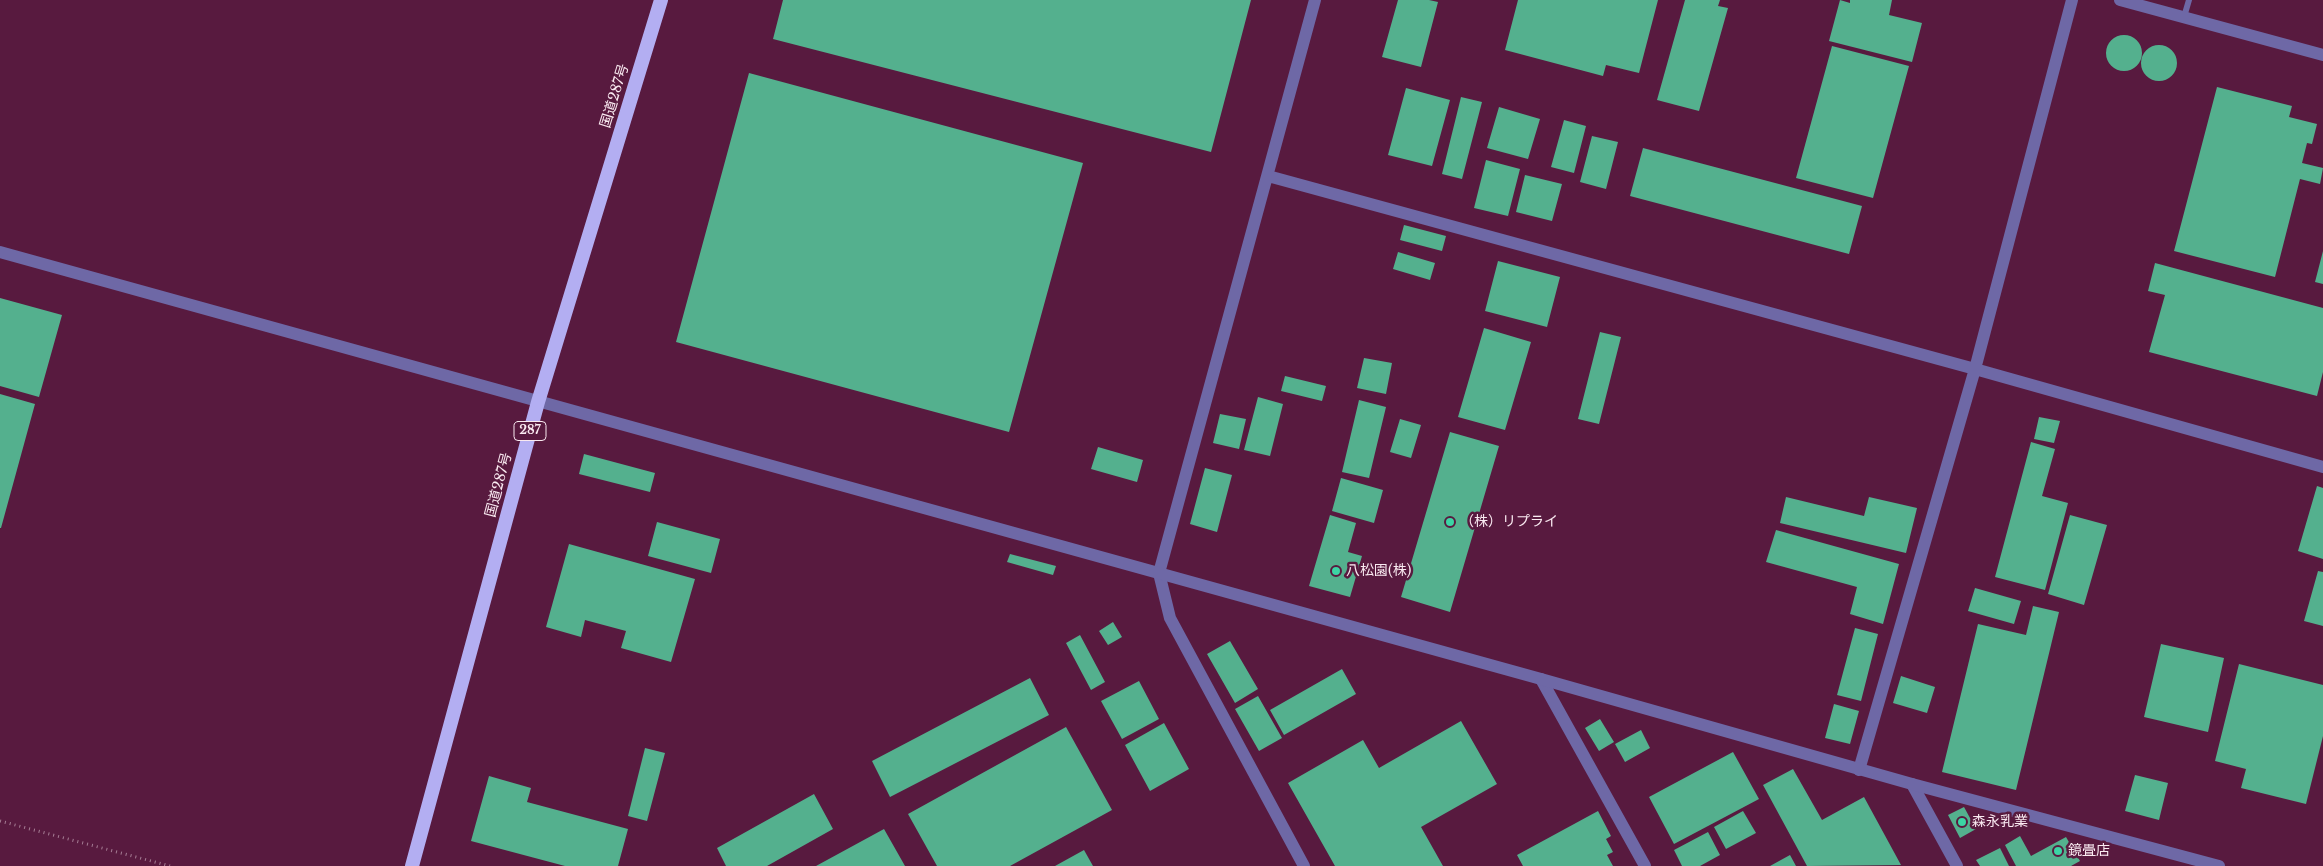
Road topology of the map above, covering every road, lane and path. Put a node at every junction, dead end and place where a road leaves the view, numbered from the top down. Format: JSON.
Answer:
{"nodes":[{"id":1,"x":661,"y":0,"type":"edge"},
{"id":2,"x":1315,"y":0,"type":"edge"},
{"id":3,"x":2072,"y":0,"type":"edge"},
{"id":4,"x":2120,"y":0,"type":"edge"},
{"id":5,"x":2189,"y":0,"type":"edge"},
{"id":6,"x":2184,"y":17,"type":"junction"},
{"id":7,"x":2323,"y":55,"type":"edge"},
{"id":8,"x":1268,"y":176,"type":"junction"},
{"id":9,"x":0,"y":252,"type":"edge"},
{"id":10,"x":1975,"y":369,"type":"junction"},
{"id":11,"x":538,"y":402,"type":"junction"},
{"id":12,"x":2323,"y":467,"type":"edge"},
{"id":13,"x":1159,"y":573,"type":"junction"},
{"id":14,"x":1541,"y":679,"type":"junction"},
{"id":15,"x":1859,"y":770,"type":"junction"},
{"id":16,"x":1912,"y":784,"type":"junction"},
{"id":17,"x":0,"y":821,"type":"edge"},
{"id":18,"x":170,"y":866,"type":"edge"},
{"id":19,"x":412,"y":866,"type":"edge"},
{"id":20,"x":1304,"y":866,"type":"edge"},
{"id":21,"x":1645,"y":866,"type":"edge"},
{"id":22,"x":1957,"y":866,"type":"edge"},
{"id":23,"x":2219,"y":866,"type":"edge"}],
"edges":[{"from":1,"to":11,"type":"highway","name":"国道287号","number":"287"},
{"from":2,"to":8,"type":"street"},
{"from":3,"to":10,"type":"street"},
{"from":4,"to":6,"type":"street"},
{"from":5,"to":6,"type":"lane"},
{"from":6,"to":7,"type":"street"},
{"from":8,"to":10,"type":"street"},
{"from":8,"to":13,"type":"street"},
{"from":9,"to":11,"type":"street"},
{"from":10,"to":12,"type":"street"},
{"from":10,"to":15,"type":"street"},
{"from":11,"to":13,"type":"street"},
{"from":11,"to":19,"type":"highway","name":"国道287号","number":"287"},
{"from":13,"to":14,"type":"street"},
{"from":13,"to":20,"type":"street"},
{"from":14,"to":15,"type":"street"},
{"from":14,"to":21,"type":"street"},
{"from":15,"to":16,"type":"street"},
{"from":16,"to":22,"type":"street"},
{"from":16,"to":23,"type":"street"},
{"from":17,"to":18,"type":"path"}]}
